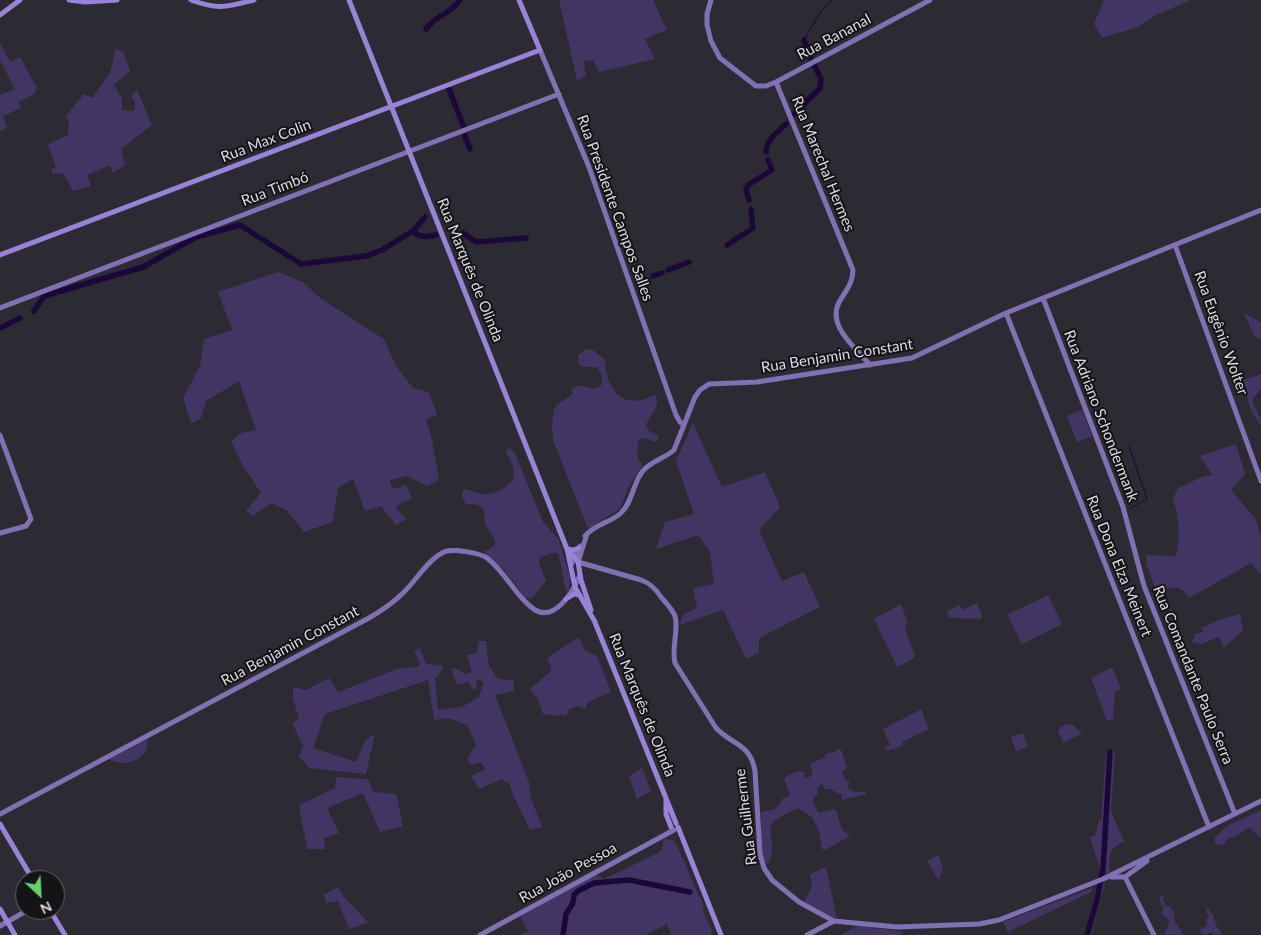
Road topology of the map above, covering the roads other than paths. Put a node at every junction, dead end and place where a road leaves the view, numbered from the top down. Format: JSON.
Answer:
{"nodes":[{"id":1,"x":20,"y":0,"type":"edge"},
{"id":2,"x":69,"y":0,"type":"edge"},
{"id":3,"x":117,"y":0,"type":"edge"},
{"id":4,"x":191,"y":0,"type":"edge"},
{"id":5,"x":254,"y":0,"type":"edge"},
{"id":6,"x":349,"y":0,"type":"edge"},
{"id":7,"x":519,"y":0,"type":"edge"},
{"id":8,"x":711,"y":0,"type":"edge"},
{"id":9,"x":930,"y":0,"type":"edge"},
{"id":10,"x":0,"y":15,"type":"edge"},
{"id":11,"x":540,"y":50,"type":"junction"},
{"id":12,"x":776,"y":82,"type":"junction"},
{"id":13,"x":559,"y":94,"type":"junction"},
{"id":14,"x":391,"y":106,"type":"junction"},
{"id":15,"x":409,"y":151,"type":"junction"},
{"id":16,"x":1261,"y":210,"type":"edge"},
{"id":17,"x":1175,"y":245,"type":"junction"},
{"id":18,"x":0,"y":255,"type":"edge"},
{"id":19,"x":1043,"y":298,"type":"junction"},
{"id":20,"x":0,"y":308,"type":"edge"},
{"id":21,"x":1006,"y":313,"type":"junction"},
{"id":22,"x":870,"y":365,"type":"junction"},
{"id":23,"x":684,"y":425,"type":"junction"},
{"id":24,"x":0,"y":435,"type":"edge"},
{"id":25,"x":1261,"y":481,"type":"edge"},
{"id":26,"x":0,"y":533,"type":"edge"},
{"id":27,"x":587,"y":534,"type":"junction"},
{"id":28,"x":1133,"y":544,"type":"joint"},
{"id":29,"x":567,"y":548,"type":"junction"},
{"id":30,"x":579,"y":548,"type":"junction"},
{"id":31,"x":576,"y":560,"type":"junction"},
{"id":32,"x":570,"y":565,"type":"junction"},
{"id":33,"x":587,"y":565,"type":"junction"},
{"id":34,"x":580,"y":572,"type":"junction"},
{"id":35,"x":573,"y":578,"type":"junction"},
{"id":36,"x":575,"y":587,"type":"junction"},
{"id":37,"x":580,"y":596,"type":"junction"},
{"id":38,"x":566,"y":599,"type":"junction"},
{"id":39,"x":595,"y":622,"type":"junction"},
{"id":40,"x":666,"y":797,"type":"junction"},
{"id":41,"x":1261,"y":801,"type":"edge"},
{"id":42,"x":666,"y":809,"type":"junction"},
{"id":43,"x":672,"y":812,"type":"junction"},
{"id":44,"x":0,"y":814,"type":"edge"},
{"id":45,"x":1235,"y":814,"type":"junction"},
{"id":46,"x":0,"y":824,"type":"edge"},
{"id":47,"x":1209,"y":827,"type":"junction"},
{"id":48,"x":674,"y":828,"type":"junction"},
{"id":49,"x":27,"y":870,"type":"edge"},
{"id":50,"x":1123,"y":875,"type":"junction"},
{"id":51,"x":0,"y":909,"type":"edge"},
{"id":52,"x":15,"y":917,"type":"edge"},
{"id":53,"x":56,"y":920,"type":"edge"},
{"id":54,"x":834,"y":921,"type":"junction"},
{"id":55,"x":7,"y":922,"type":"junction"},
{"id":56,"x":0,"y":926,"type":"edge"},
{"id":57,"x":15,"y":935,"type":"edge"},
{"id":58,"x":65,"y":935,"type":"edge"},
{"id":59,"x":480,"y":935,"type":"edge"},
{"id":60,"x":721,"y":935,"type":"edge"},
{"id":61,"x":807,"y":935,"type":"edge"},
{"id":62,"x":1154,"y":935,"type":"edge"}],
"edges":[{"from":1,"to":10,"type":"main road"},
{"from":2,"to":3,"type":"main road"},
{"from":4,"to":5,"type":"main road"},
{"from":6,"to":14,"type":"main road","name":"Rua Marquês de Olinda"},
{"from":7,"to":11,"type":"main road","name":"Rua Presidente Campos Salles"},
{"from":8,"to":12,"type":"main road","name":"Rua Marechal Hermes"},
{"from":9,"to":12,"type":"main road","name":"Rua Bananal"},
{"from":11,"to":13,"type":"main road","name":"Rua Presidente Campos Salles"},
{"from":11,"to":14,"type":"main road","name":"Rua Max Colin"},
{"from":12,"to":22,"type":"main road","name":"Rua Marechal Hermes"},
{"from":13,"to":15,"type":"main road","name":"Rua Timbó"},
{"from":13,"to":23,"type":"main road","name":"Rua Presidente Campos Salles"},
{"from":14,"to":15,"type":"main road","name":"Rua Marquês de Olinda"},
{"from":14,"to":18,"type":"main road","name":"Rua Max Colin"},
{"from":15,"to":20,"type":"main road","name":"Rua Timbó"},
{"from":15,"to":29,"type":"main road","name":"Rua Marquês de Olinda"},
{"from":16,"to":17,"type":"main road","name":"Rua Benjamin Constant"},
{"from":17,"to":19,"type":"main road","name":"Rua Benjamin Constant"},
{"from":17,"to":25,"type":"main road","name":"Rua Eugênio Wolter"},
{"from":19,"to":21,"type":"main road","name":"Rua Benjamin Constant"},
{"from":19,"to":28,"type":"main road","name":"Rua Adriano Schondermank"},
{"from":21,"to":22,"type":"main road","name":"Rua Benjamin Constant"},
{"from":21,"to":47,"type":"main road","name":"Rua Dona Elza Meinert"},
{"from":22,"to":23,"type":"main road","name":"Rua Benjamin Constant"},
{"from":23,"to":27,"type":"main road","name":"Rua Benjamin Constant"},
{"from":24,"to":26,"type":"main road"},
{"from":27,"to":30,"type":"main road","name":"Rua Benjamin Constant"},
{"from":27,"to":31,"type":"main road"},
{"from":28,"to":45,"type":"main road","name":"Rua Comandante Paulo Serra"},
{"from":29,"to":30,"type":"main road"},
{"from":29,"to":31,"type":"main road","name":"Rua Marquês de Olinda"},
{"from":29,"to":32,"type":"main road","name":"Rua Marquês de Olinda"},
{"from":30,"to":31,"type":"main road","name":"Rua Benjamin Constant"},
{"from":31,"to":32,"type":"main road"},
{"from":31,"to":33,"type":"main road","name":"Rua Guilherme"},
{"from":31,"to":34,"type":"main road","name":"Rua Marquês de Olinda"},
{"from":32,"to":35,"type":"main road","name":"Rua Marquês de Olinda"},
{"from":33,"to":34,"type":"main road"},
{"from":33,"to":54,"type":"main road","name":"Rua Guilherme"},
{"from":34,"to":35,"type":"main road"},
{"from":34,"to":36,"type":"main road","name":"Rua Benjamin Constant"},
{"from":34,"to":39,"type":"main road","name":"Rua Marquês de Olinda"},
{"from":35,"to":36,"type":"main road","name":"Rua Marquês de Olinda"},
{"from":35,"to":38,"type":"main road"},
{"from":36,"to":37,"type":"main road","name":"Rua Marquês de Olinda"},
{"from":36,"to":38,"type":"main road","name":"Rua Benjamin Constant"},
{"from":37,"to":38,"type":"main road"},
{"from":37,"to":39,"type":"main road","name":"Rua Marquês de Olinda"},
{"from":38,"to":44,"type":"main road","name":"Rua Benjamin Constant"},
{"from":39,"to":40,"type":"main road","name":"Rua Marquês de Olinda"},
{"from":40,"to":42,"type":"main road","name":"Rua Marquês de Olinda"},
{"from":40,"to":43,"type":"main road","name":"Rua Marquês de Olinda"},
{"from":41,"to":45,"type":"main road","name":"Rua Guilherme"},
{"from":42,"to":43,"type":"main road"},
{"from":42,"to":48,"type":"main road","name":"Rua Marquês de Olinda"},
{"from":43,"to":48,"type":"main road","name":"Rua Marquês de Olinda"},
{"from":45,"to":47,"type":"main road","name":"Rua Guilherme"},
{"from":46,"to":49,"type":"main road"},
{"from":47,"to":50,"type":"main road","name":"Rua Guilherme"},
{"from":48,"to":59,"type":"main road","name":"Rua João Pessoa"},
{"from":48,"to":60,"type":"main road"},
{"from":50,"to":54,"type":"main road","name":"Rua Guilherme"},
{"from":50,"to":62,"type":"main road"},
{"from":51,"to":55,"type":"main road"},
{"from":52,"to":55,"type":"main road"},
{"from":53,"to":58,"type":"main road"},
{"from":54,"to":61,"type":"main road"},
{"from":55,"to":56,"type":"main road"},
{"from":55,"to":57,"type":"main road"}]}
